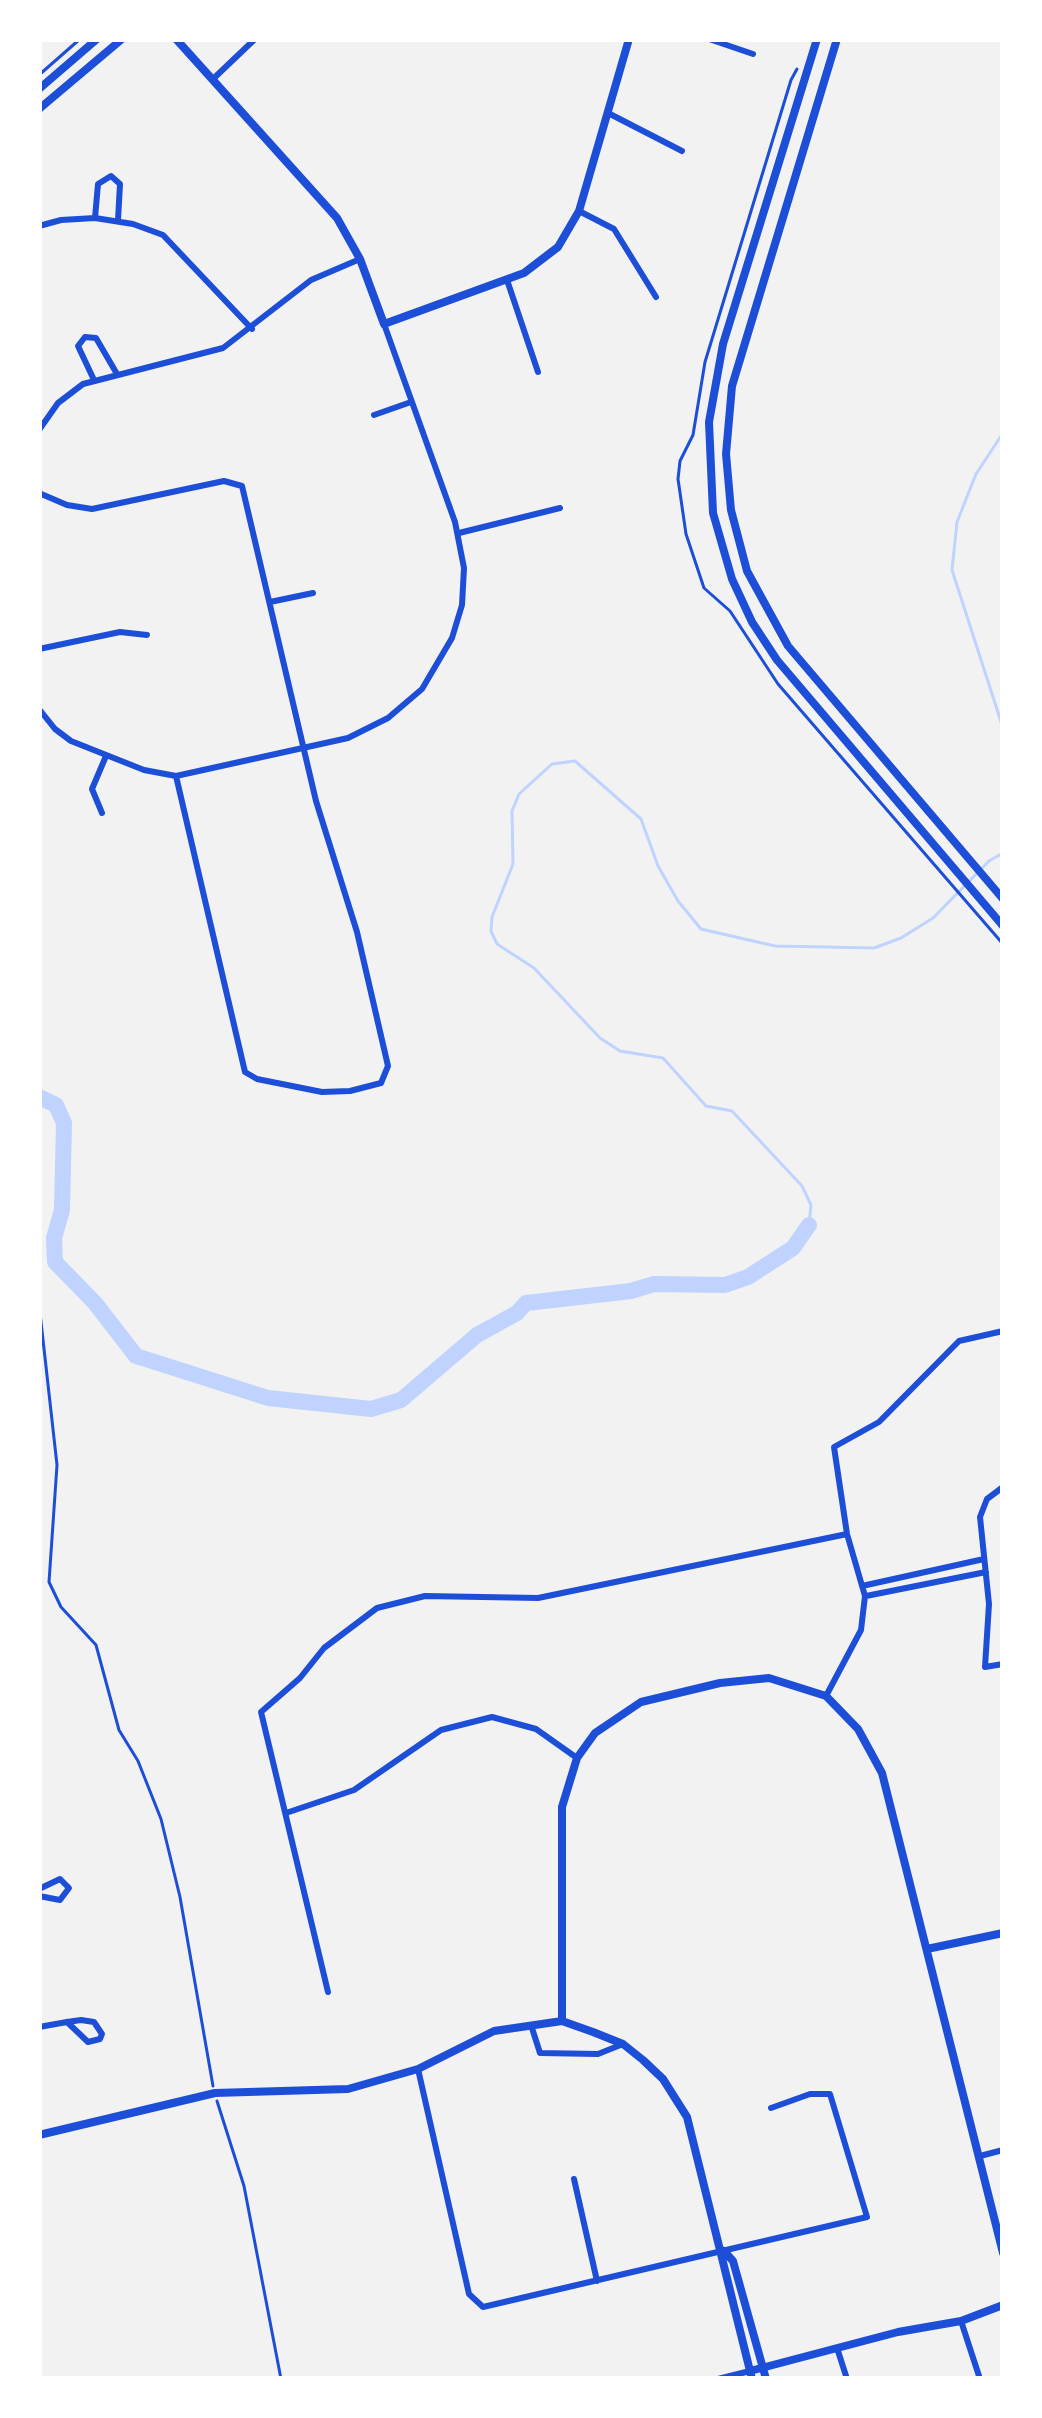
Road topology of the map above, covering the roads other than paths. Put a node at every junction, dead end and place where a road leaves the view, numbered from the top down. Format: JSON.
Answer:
{"nodes":[{"id":1,"x":97,"y":39,"type":"edge"},
{"id":2,"x":122,"y":39,"type":"edge"},
{"id":3,"x":176,"y":39,"type":"edge"},
{"id":4,"x":255,"y":39,"type":"edge"},
{"id":5,"x":629,"y":39,"type":"edge"},
{"id":6,"x":709,"y":39,"type":"edge"},
{"id":7,"x":817,"y":39,"type":"edge"},
{"id":8,"x":837,"y":39,"type":"edge"},
{"id":9,"x":753,"y":53,"type":"dead end"},
{"id":10,"x":213,"y":79,"type":"junction"},
{"id":11,"x":39,"y":89,"type":"edge"},
{"id":12,"x":39,"y":109,"type":"edge"},
{"id":13,"x":608,"y":113,"type":"junction"},
{"id":14,"x":682,"y":151,"type":"dead end"},
{"id":15,"x":579,"y":211,"type":"junction"},
{"id":16,"x":95,"y":218,"type":"junction"},
{"id":17,"x":118,"y":220,"type":"junction"},
{"id":18,"x":39,"y":226,"type":"edge"},
{"id":19,"x":360,"y":259,"type":"junction"},
{"id":20,"x":507,"y":280,"type":"junction"},
{"id":21,"x":656,"y":297,"type":"dead end"},
{"id":22,"x":383,"y":324,"type":"junction"},
{"id":23,"x":252,"y":329,"type":"junction"},
{"id":24,"x":538,"y":372,"type":"dead end"},
{"id":25,"x":117,"y":374,"type":"junction"},
{"id":26,"x":94,"y":380,"type":"junction"},
{"id":27,"x":411,"y":402,"type":"junction"},
{"id":28,"x":374,"y":415,"type":"dead end"},
{"id":29,"x":39,"y":430,"type":"edge"},
{"id":30,"x":39,"y":493,"type":"edge"},
{"id":31,"x":560,"y":508,"type":"dead end"},
{"id":32,"x":459,"y":533,"type":"junction"},
{"id":33,"x":313,"y":593,"type":"dead end"},
{"id":34,"x":270,"y":602,"type":"junction"},
{"id":35,"x":147,"y":635,"type":"dead end"},
{"id":36,"x":39,"y":650,"type":"edge"},
{"id":37,"x":39,"y":709,"type":"edge"},
{"id":38,"x":304,"y":750,"type":"junction"},
{"id":39,"x":106,"y":756,"type":"junction"},
{"id":40,"x":176,"y":776,"type":"junction"},
{"id":41,"x":102,"y":814,"type":"dead end"},
{"id":42,"x":1003,"y":899,"type":"edge"},
{"id":43,"x":1003,"y":926,"type":"edge"},
{"id":44,"x":1003,"y":1330,"type":"edge"},
{"id":45,"x":1003,"y":1486,"type":"edge"},
{"id":46,"x":847,"y":1534,"type":"junction"},
{"id":47,"x":985,"y":1559,"type":"junction"},
{"id":48,"x":986,"y":1571,"type":"junction"},
{"id":49,"x":862,"y":1586,"type":"junction"},
{"id":50,"x":865,"y":1597,"type":"junction"},
{"id":51,"x":1003,"y":1664,"type":"edge"},
{"id":52,"x":826,"y":1696,"type":"junction"},
{"id":53,"x":577,"y":1758,"type":"junction"},
{"id":54,"x":286,"y":1813,"type":"junction"},
{"id":55,"x":1003,"y":1933,"type":"edge"},
{"id":56,"x":927,"y":1949,"type":"junction"},
{"id":57,"x":328,"y":1991,"type":"dead end"},
{"id":58,"x":562,"y":2021,"type":"junction"},
{"id":59,"x":67,"y":2022,"type":"junction"},
{"id":60,"x":531,"y":2025,"type":"junction"},
{"id":61,"x":39,"y":2027,"type":"edge"},
{"id":62,"x":623,"y":2044,"type":"junction"},
{"id":63,"x":418,"y":2069,"type":"junction"},
{"id":64,"x":771,"y":2108,"type":"dead end"},
{"id":65,"x":39,"y":2135,"type":"edge"},
{"id":66,"x":1003,"y":2150,"type":"edge"},
{"id":67,"x":980,"y":2156,"type":"junction"},
{"id":68,"x":574,"y":2179,"type":"dead end"},
{"id":69,"x":723,"y":2250,"type":"junction"},
{"id":70,"x":1003,"y":2253,"type":"edge"},
{"id":71,"x":597,"y":2281,"type":"junction"},
{"id":72,"x":1003,"y":2305,"type":"edge"},
{"id":73,"x":961,"y":2321,"type":"junction"},
{"id":74,"x":838,"y":2351,"type":"junction"},
{"id":75,"x":763,"y":2367,"type":"junction"},
{"id":76,"x":751,"y":2375,"type":"edge"},
{"id":77,"x":718,"y":2379,"type":"edge"},
{"id":78,"x":766,"y":2379,"type":"edge"},
{"id":79,"x":847,"y":2379,"type":"edge"},
{"id":80,"x":980,"y":2379,"type":"edge"}],
"edges":[{"from":1,"to":11,"type":"street"},
{"from":2,"to":12,"type":"street"},
{"from":3,"to":10,"type":"street"},
{"from":4,"to":10,"type":"street"},
{"from":5,"to":13,"type":"street"},
{"from":6,"to":9,"type":"street"},
{"from":7,"to":43,"type":"street"},
{"from":8,"to":42,"type":"street"},
{"from":10,"to":19,"type":"street"},
{"from":13,"to":14,"type":"street"},
{"from":13,"to":15,"type":"street"},
{"from":15,"to":20,"type":"street"},
{"from":15,"to":21,"type":"street"},
{"from":16,"to":17,"type":"street"},
{"from":16,"to":17,"type":"street"},
{"from":16,"to":18,"type":"street"},
{"from":17,"to":23,"type":"street"},
{"from":19,"to":22,"type":"street"},
{"from":19,"to":23,"type":"street"},
{"from":20,"to":22,"type":"street"},
{"from":20,"to":24,"type":"street"},
{"from":22,"to":27,"type":"street"},
{"from":23,"to":25,"type":"street"},
{"from":25,"to":26,"type":"street"},
{"from":25,"to":26,"type":"street"},
{"from":26,"to":29,"type":"street"},
{"from":27,"to":28,"type":"street"},
{"from":27,"to":32,"type":"street"},
{"from":30,"to":34,"type":"street"},
{"from":31,"to":32,"type":"street"},
{"from":32,"to":38,"type":"street"},
{"from":33,"to":34,"type":"street"},
{"from":34,"to":38,"type":"street"},
{"from":35,"to":36,"type":"street"},
{"from":37,"to":39,"type":"street"},
{"from":38,"to":40,"type":"street"},
{"from":38,"to":40,"type":"street"},
{"from":39,"to":40,"type":"street"},
{"from":39,"to":41,"type":"street"},
{"from":44,"to":46,"type":"street"},
{"from":45,"to":47,"type":"street"},
{"from":46,"to":49,"type":"street"},
{"from":46,"to":54,"type":"street"},
{"from":47,"to":48,"type":"street"},
{"from":47,"to":49,"type":"street"},
{"from":48,"to":50,"type":"street"},
{"from":48,"to":51,"type":"street"},
{"from":49,"to":50,"type":"street"},
{"from":50,"to":52,"type":"street"},
{"from":52,"to":53,"type":"street"},
{"from":52,"to":56,"type":"street"},
{"from":53,"to":54,"type":"street"},
{"from":53,"to":58,"type":"street"},
{"from":54,"to":57,"type":"street"},
{"from":55,"to":56,"type":"street"},
{"from":56,"to":67,"type":"street"},
{"from":58,"to":60,"type":"street"},
{"from":58,"to":62,"type":"street"},
{"from":59,"to":59,"type":"street"},
{"from":59,"to":61,"type":"street"},
{"from":60,"to":62,"type":"street"},
{"from":60,"to":63,"type":"street"},
{"from":62,"to":69,"type":"street"},
{"from":63,"to":65,"type":"street"},
{"from":63,"to":71,"type":"street"},
{"from":64,"to":69,"type":"street"},
{"from":66,"to":67,"type":"street"},
{"from":67,"to":70,"type":"street"},
{"from":68,"to":71,"type":"street"},
{"from":69,"to":71,"type":"street"},
{"from":69,"to":75,"type":"street"},
{"from":69,"to":76,"type":"street"},
{"from":72,"to":73,"type":"street"},
{"from":73,"to":74,"type":"street"},
{"from":73,"to":80,"type":"street"},
{"from":74,"to":75,"type":"street"},
{"from":74,"to":79,"type":"street"},
{"from":75,"to":76,"type":"street"},
{"from":75,"to":78,"type":"street"},
{"from":76,"to":77,"type":"street"}]}
